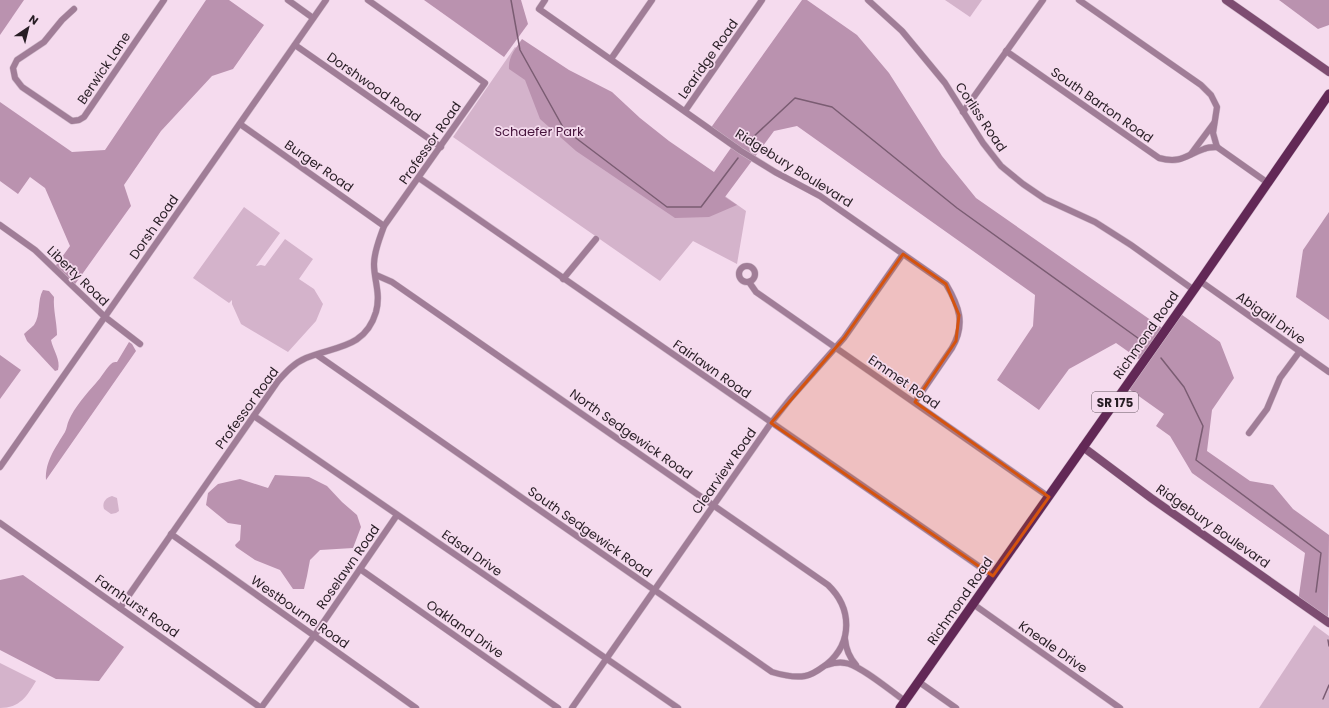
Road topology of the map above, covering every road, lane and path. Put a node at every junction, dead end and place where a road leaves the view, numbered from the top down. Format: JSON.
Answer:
{"nodes":[{"id":1,"x":164,"y":0,"type":"edge"},
{"id":2,"x":288,"y":0,"type":"edge"},
{"id":3,"x":326,"y":0,"type":"edge"},
{"id":4,"x":368,"y":0,"type":"edge"},
{"id":5,"x":545,"y":0,"type":"edge"},
{"id":6,"x":652,"y":0,"type":"edge"},
{"id":7,"x":762,"y":0,"type":"edge"},
{"id":8,"x":868,"y":0,"type":"edge"},
{"id":9,"x":1043,"y":0,"type":"edge"},
{"id":10,"x":1079,"y":0,"type":"edge"},
{"id":11,"x":1226,"y":0,"type":"edge"},
{"id":12,"x":74,"y":9,"type":"dead end"},
{"id":13,"x":314,"y":18,"type":"junction"},
{"id":14,"x":295,"y":45,"type":"junction"},
{"id":15,"x":1006,"y":51,"type":"junction"},
{"id":16,"x":611,"y":59,"type":"junction"},
{"id":17,"x":1329,"y":72,"type":"edge"},
{"id":18,"x":1329,"y":94,"type":"edge"},
{"id":19,"x":685,"y":111,"type":"junction"},
{"id":20,"x":964,"y":112,"type":"junction"},
{"id":21,"x":1214,"y":122,"type":"junction"},
{"id":22,"x":240,"y":124,"type":"junction"},
{"id":23,"x":441,"y":147,"type":"junction"},
{"id":24,"x":1217,"y":147,"type":"junction"},
{"id":25,"x":1190,"y":156,"type":"junction"},
{"id":26,"x":419,"y":178,"type":"junction"},
{"id":27,"x":1268,"y":183,"type":"junction"},
{"id":28,"x":0,"y":226,"type":"edge"},
{"id":29,"x":384,"y":226,"type":"junction"},
{"id":30,"x":596,"y":239,"type":"dead end"},
{"id":31,"x":903,"y":254,"type":"junction"},
{"id":32,"x":376,"y":275,"type":"junction"},
{"id":33,"x":564,"y":279,"type":"junction"},
{"id":34,"x":1200,"y":281,"type":"junction"},
{"id":35,"x":749,"y":282,"type":"dead end"},
{"id":36,"x":1194,"y":290,"type":"junction"},
{"id":37,"x":105,"y":317,"type":"junction"},
{"id":38,"x":140,"y":344,"type":"dead end"},
{"id":39,"x":835,"y":348,"type":"junction"},
{"id":40,"x":1300,"y":351,"type":"junction"},
{"id":41,"x":317,"y":355,"type":"junction"},
{"id":42,"x":1329,"y":372,"type":"edge"},
{"id":43,"x":915,"y":402,"type":"junction"},
{"id":44,"x":254,"y":416,"type":"junction"},
{"id":45,"x":771,"y":423,"type":"junction"},
{"id":46,"x":1249,"y":433,"type":"dead end"},
{"id":47,"x":1083,"y":448,"type":"junction"},
{"id":48,"x":0,"y":467,"type":"edge"},
{"id":49,"x":1049,"y":497,"type":"junction"},
{"id":50,"x":714,"y":505,"type":"junction"},
{"id":51,"x":397,"y":515,"type":"junction"},
{"id":52,"x":0,"y":523,"type":"edge"},
{"id":53,"x":171,"y":534,"type":"junction"},
{"id":54,"x":360,"y":569,"type":"junction"},
{"id":55,"x":993,"y":576,"type":"junction"},
{"id":56,"x":654,"y":590,"type":"junction"},
{"id":57,"x":973,"y":604,"type":"junction"},
{"id":58,"x":120,"y":608,"type":"junction"},
{"id":59,"x":1329,"y":623,"type":"edge"},
{"id":60,"x":845,"y":635,"type":"junction"},
{"id":61,"x":314,"y":636,"type":"junction"},
{"id":62,"x":606,"y":659,"type":"junction"},
{"id":63,"x":824,"y":666,"type":"junction"},
{"id":64,"x":857,"y":667,"type":"junction"},
{"id":65,"x":919,"y":682,"type":"junction"},
{"id":66,"x":903,"y":705,"type":"edge"},
{"id":67,"x":261,"y":708,"type":"edge"},
{"id":68,"x":416,"y":708,"type":"edge"},
{"id":69,"x":558,"y":708,"type":"edge"},
{"id":70,"x":572,"y":708,"type":"edge"},
{"id":71,"x":678,"y":708,"type":"edge"},
{"id":72,"x":956,"y":708,"type":"edge"},
{"id":73,"x":1120,"y":708,"type":"edge"}],
"edges":[{"from":1,"to":12,"type":"street","name":"Berwick Lane"},
{"from":2,"to":13,"type":"street"},
{"from":3,"to":13,"type":"street","name":"Dorsh Road"},
{"from":4,"to":23,"type":"street","name":"Professor Road"},
{"from":5,"to":16,"type":"street","name":"Ridgebury Boulevard"},
{"from":6,"to":16,"type":"street"},
{"from":7,"to":19,"type":"street","name":"Learidge Road"},
{"from":8,"to":20,"type":"street","name":"Corliss Road"},
{"from":9,"to":15,"type":"street"},
{"from":10,"to":21,"type":"street"},
{"from":11,"to":17,"type":"street"},
{"from":13,"to":14,"type":"street","name":"Dorsh Road"},
{"from":14,"to":22,"type":"street","name":"Dorsh Road"},
{"from":14,"to":23,"type":"street","name":"Dorshwood Road"},
{"from":15,"to":20,"type":"street"},
{"from":15,"to":25,"type":"street","name":"South Barton Road"},
{"from":16,"to":19,"type":"street","name":"Ridgebury Boulevard"},
{"from":18,"to":27,"type":"main road","name":"Richmond Road","number":"SR 175"},
{"from":19,"to":31,"type":"street","name":"Ridgebury Boulevard"},
{"from":20,"to":36,"type":"street","name":"Corliss Road"},
{"from":21,"to":24,"type":"street"},
{"from":21,"to":25,"type":"street"},
{"from":22,"to":29,"type":"street","name":"Burger Road"},
{"from":22,"to":37,"type":"street","name":"Dorsh Road"},
{"from":23,"to":26,"type":"street","name":"Professor Road"},
{"from":24,"to":25,"type":"street","name":"South Barton Road"},
{"from":24,"to":27,"type":"street"},
{"from":26,"to":29,"type":"street","name":"Professor Road"},
{"from":26,"to":33,"type":"street","name":"Fairlawn Road"},
{"from":27,"to":34,"type":"main road","name":"Richmond Road","number":"SR 175"},
{"from":28,"to":37,"type":"street","name":"Liberty Road"},
{"from":29,"to":32,"type":"street","name":"Professor Road"},
{"from":30,"to":33,"type":"street"},
{"from":31,"to":39,"type":"street","name":"Clearview Road"},
{"from":31,"to":43,"type":"street","name":"Ridgebury Boulevard"},
{"from":32,"to":41,"type":"street","name":"Professor Road"},
{"from":32,"to":50,"type":"street","name":"North Sedgewick Road"},
{"from":33,"to":45,"type":"street","name":"Fairlawn Road"},
{"from":34,"to":36,"type":"main road","name":"Richmond Road","number":"SR 175"},
{"from":34,"to":40,"type":"street","name":"Abigail Drive"},
{"from":35,"to":39,"type":"street","name":"Emmet Road"},
{"from":36,"to":47,"type":"main road","name":"Richmond Road","number":"SR 175"},
{"from":37,"to":38,"type":"street","name":"Liberty Road"},
{"from":37,"to":48,"type":"street","name":"Dorsh Road"},
{"from":39,"to":43,"type":"street","name":"Emmet Road"},
{"from":39,"to":45,"type":"street","name":"Clearview Road"},
{"from":40,"to":42,"type":"street","name":"Abigail Drive"},
{"from":40,"to":46,"type":"street"},
{"from":41,"to":44,"type":"street","name":"Professor Road"},
{"from":41,"to":56,"type":"street","name":"South Sedgewick Road"},
{"from":43,"to":49,"type":"street","name":"Emmet Road"},
{"from":44,"to":51,"type":"street","name":"Edsal Drive"},
{"from":44,"to":53,"type":"street","name":"Professor Road"},
{"from":45,"to":50,"type":"street","name":"Clearview Road"},
{"from":45,"to":55,"type":"street","name":"Fairlawn Road"},
{"from":47,"to":49,"type":"main road","name":"Richmond Road","number":"SR 175"},
{"from":47,"to":59,"type":"street","name":"Ridgebury Boulevard"},
{"from":49,"to":55,"type":"main road","name":"Richmond Road","number":"SR 175"},
{"from":50,"to":56,"type":"street","name":"Clearview Road"},
{"from":50,"to":60,"type":"street","name":"North Sedgewick Road"},
{"from":51,"to":54,"type":"street","name":"Roselawn Road"},
{"from":51,"to":62,"type":"street","name":"Edsal Drive"},
{"from":52,"to":58,"type":"street","name":"Farnhurst Road"},
{"from":53,"to":58,"type":"street","name":"Professor Road"},
{"from":53,"to":61,"type":"street","name":"Westbourne Road"},
{"from":54,"to":61,"type":"street","name":"Roselawn Road"},
{"from":54,"to":69,"type":"street","name":"Oakland Drive"},
{"from":55,"to":57,"type":"main road","name":"Richmond Road","number":"SR 175"},
{"from":56,"to":62,"type":"street","name":"Clearview Road"},
{"from":56,"to":63,"type":"street","name":"South Sedgewick Road"},
{"from":57,"to":65,"type":"main road","name":"Richmond Road","number":"SR 175"},
{"from":57,"to":73,"type":"street","name":"Kneale Drive"},
{"from":58,"to":67,"type":"street","name":"Farnhurst Road"},
{"from":60,"to":63,"type":"street","name":"South Sedgewick Road"},
{"from":60,"to":64,"type":"street","name":"North Sedgewick Road"},
{"from":61,"to":67,"type":"street","name":"Roselawn Road"},
{"from":61,"to":68,"type":"street","name":"Westbourne Road"},
{"from":62,"to":70,"type":"street","name":"Clearview Road"},
{"from":62,"to":71,"type":"street","name":"Edsal Drive"},
{"from":63,"to":64,"type":"street"},
{"from":64,"to":66,"type":"street"},
{"from":65,"to":66,"type":"main road","name":"Richmond Road","number":"SR 175"},
{"from":65,"to":72,"type":"street"}]}
